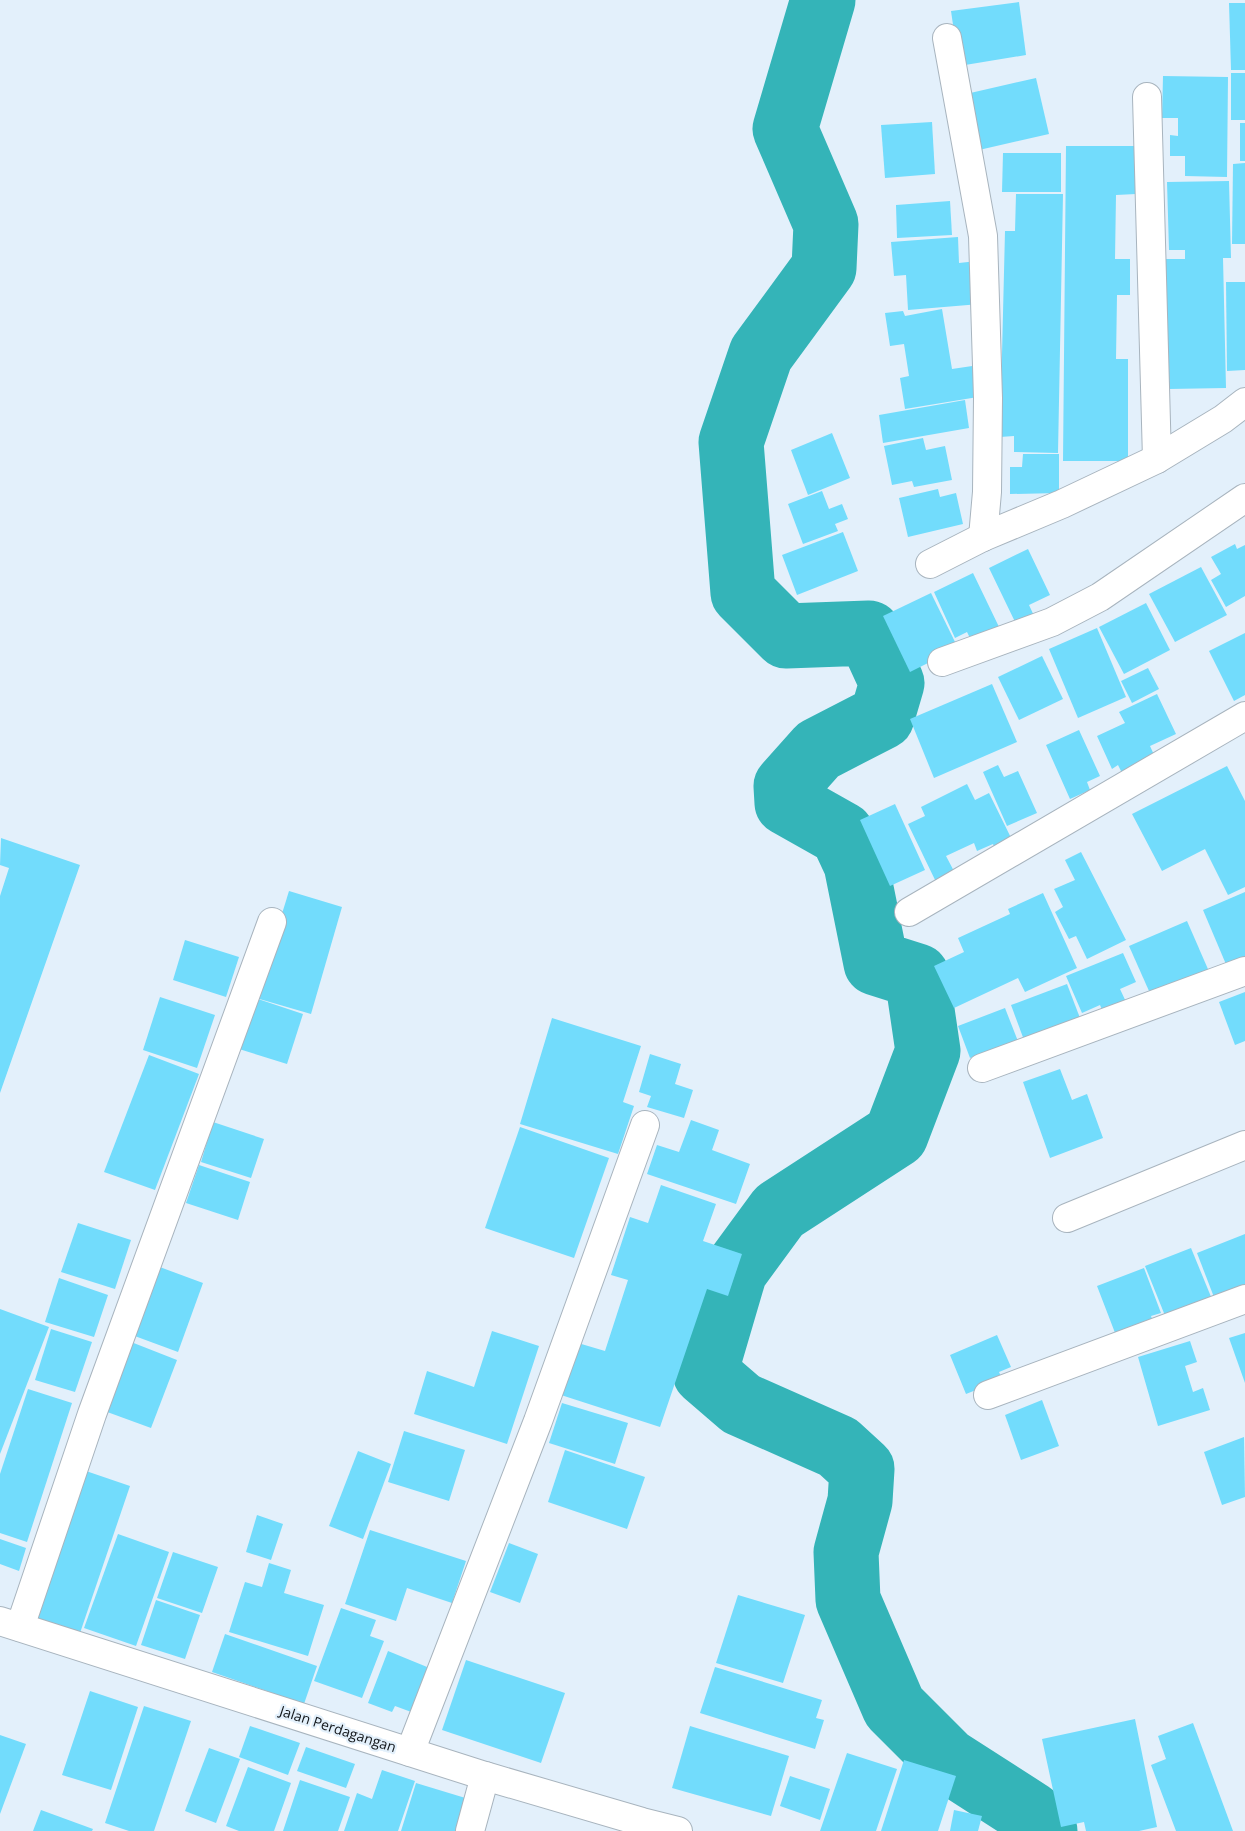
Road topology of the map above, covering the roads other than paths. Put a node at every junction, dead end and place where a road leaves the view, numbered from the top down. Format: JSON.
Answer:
{"nodes":[{"id":1,"x":947,"y":38,"type":"dead end"},
{"id":2,"x":1147,"y":97,"type":"dead end"},
{"id":3,"x":1245,"y":402,"type":"edge"},
{"id":4,"x":1157,"y":459,"type":"junction"},
{"id":5,"x":1245,"y":498,"type":"edge"},
{"id":6,"x":983,"y":537,"type":"junction"},
{"id":7,"x":930,"y":564,"type":"dead end"},
{"id":8,"x":942,"y":662,"type":"dead end"},
{"id":9,"x":1245,"y":716,"type":"edge"},
{"id":10,"x":910,"y":912,"type":"dead end"},
{"id":11,"x":272,"y":922,"type":"dead end"},
{"id":12,"x":1245,"y":971,"type":"edge"},
{"id":13,"x":982,"y":1068,"type":"dead end"},
{"id":14,"x":646,"y":1125,"type":"dead end"},
{"id":15,"x":1245,"y":1145,"type":"edge"},
{"id":16,"x":1067,"y":1218,"type":"dead end"},
{"id":17,"x":1245,"y":1298,"type":"edge"},
{"id":18,"x":988,"y":1395,"type":"dead end"},
{"id":19,"x":10,"y":1624,"type":"edge"},
{"id":20,"x":410,"y":1752,"type":"junction"},
{"id":21,"x":485,"y":1776,"type":"junction"},
{"id":22,"x":470,"y":1831,"type":"edge"},
{"id":23,"x":678,"y":1831,"type":"edge"}],
"edges":[{"from":1,"to":6,"type":"street"},
{"from":2,"to":4,"type":"street"},
{"from":3,"to":4,"type":"street"},
{"from":4,"to":6,"type":"street"},
{"from":5,"to":8,"type":"street"},
{"from":6,"to":7,"type":"street"},
{"from":9,"to":10,"type":"street"},
{"from":11,"to":19,"type":"street"},
{"from":12,"to":13,"type":"street"},
{"from":14,"to":20,"type":"street"},
{"from":15,"to":16,"type":"street"},
{"from":17,"to":18,"type":"street"},
{"from":19,"to":20,"type":"street","name":"Jalan Perdagangan"},
{"from":20,"to":21,"type":"street","name":"Jalan Perdagangan"},
{"from":21,"to":22,"type":"street"},
{"from":21,"to":23,"type":"street","name":"Jalan Perdagangan"}]}
